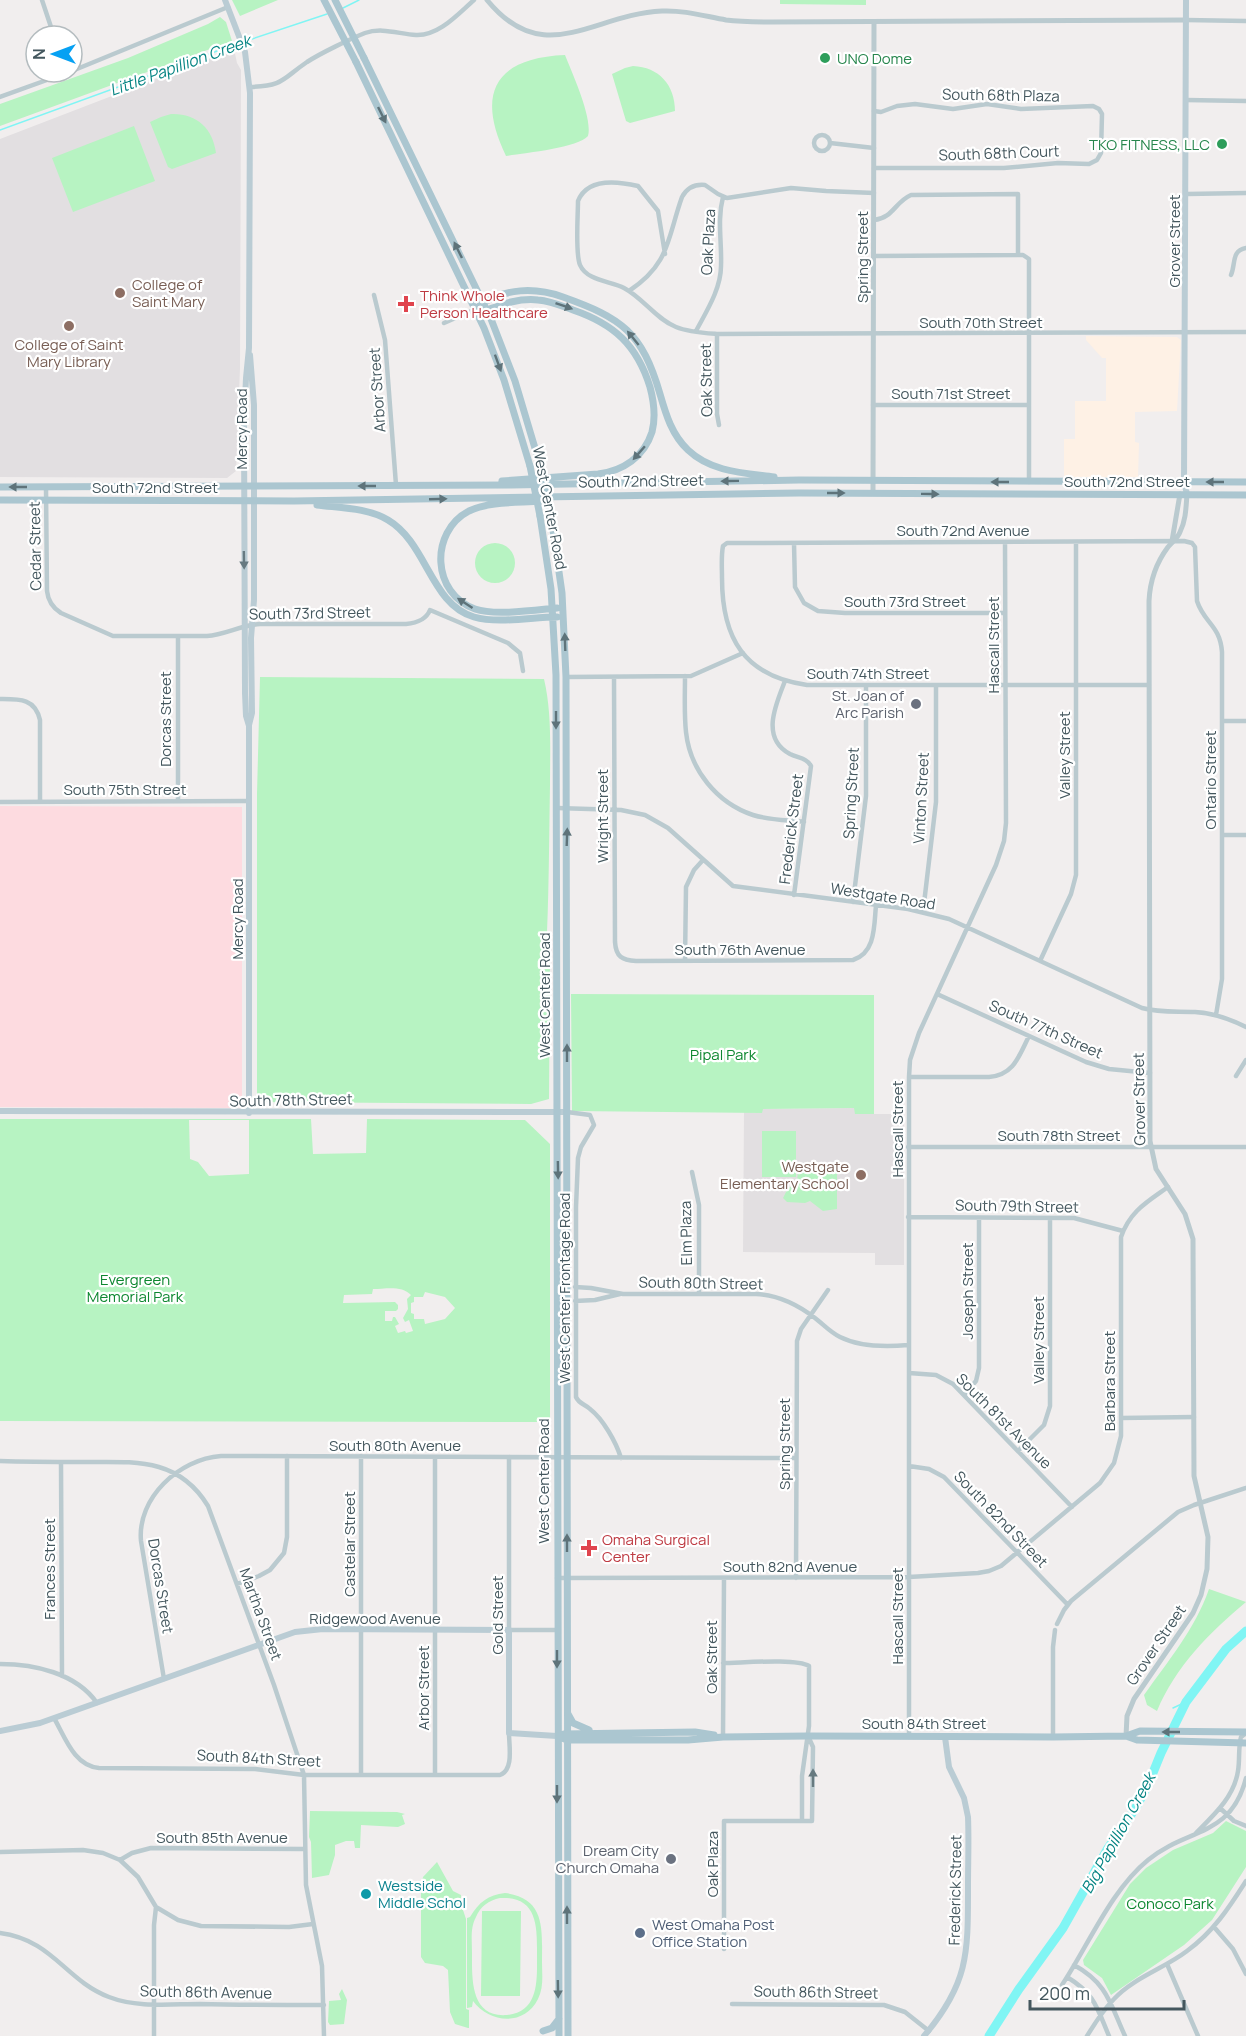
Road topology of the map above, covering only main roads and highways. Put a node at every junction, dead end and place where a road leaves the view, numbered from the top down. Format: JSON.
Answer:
{"nodes":[{"id":1,"x":324,"y":0,"type":"edge"},
{"id":2,"x":335,"y":0,"type":"edge"},
{"id":3,"x":1186,"y":0,"type":"edge"},
{"id":4,"x":226,"y":3,"type":"edge"},
{"id":5,"x":485,"y":306,"type":"junction"},
{"id":6,"x":476,"y":309,"type":"junction"},
{"id":7,"x":249,"y":348,"type":"junction"},
{"id":8,"x":799,"y":480,"type":"junction"},
{"id":9,"x":1029,"y":482,"type":"junction"},
{"id":10,"x":1184,"y":482,"type":"junction"},
{"id":11,"x":1246,"y":482,"type":"edge"},
{"id":12,"x":436,"y":485,"type":"junction"},
{"id":13,"x":244,"y":486,"type":"junction"},
{"id":14,"x":254,"y":486,"type":"junction"},
{"id":15,"x":0,"y":487,"type":"edge"},
{"id":16,"x":1184,"y":494,"type":"junction"},
{"id":17,"x":611,"y":495,"type":"junction"},
{"id":18,"x":1018,"y":495,"type":"junction"},
{"id":19,"x":1246,"y":495,"type":"edge"},
{"id":20,"x":0,"y":500,"type":"edge"},
{"id":21,"x":244,"y":501,"type":"junction"},
{"id":22,"x":254,"y":501,"type":"junction"},
{"id":23,"x":294,"y":501,"type":"junction"},
{"id":24,"x":563,"y":607,"type":"junction"},
{"id":25,"x":553,"y":608,"type":"junction"},
{"id":26,"x":554,"y":617,"type":"junction"},
{"id":27,"x":563,"y":617,"type":"junction"},
{"id":28,"x":249,"y":625,"type":"junction"},
{"id":29,"x":0,"y":1111,"type":"edge"},
{"id":30,"x":557,"y":1112,"type":"junction"},
{"id":31,"x":567,"y":1112,"type":"junction"},
{"id":32,"x":249,"y":1113,"type":"junction"},
{"id":33,"x":509,"y":1630,"type":"joint"},
{"id":34,"x":567,"y":1707,"type":"junction"},
{"id":35,"x":0,"y":1731,"type":"edge"},
{"id":36,"x":509,"y":1733,"type":"joint"},
{"id":37,"x":603,"y":1733,"type":"junction"},
{"id":38,"x":1246,"y":1733,"type":"edge"},
{"id":39,"x":557,"y":1736,"type":"junction"},
{"id":40,"x":567,"y":1736,"type":"junction"},
{"id":41,"x":1126,"y":1736,"type":"junction"},
{"id":42,"x":723,"y":1737,"type":"junction"},
{"id":43,"x":945,"y":1737,"type":"junction"},
{"id":44,"x":1243,"y":1743,"type":"edge"},
{"id":45,"x":559,"y":2019,"type":"junction"},
{"id":46,"x":543,"y":2031,"type":"dead end"},
{"id":47,"x":926,"y":2033,"type":"edge"},
{"id":48,"x":559,"y":2036,"type":"edge"},
{"id":49,"x":568,"y":2036,"type":"edge"}],
"edges":[{"from":1,"to":6,"type":"main road","name":"West Center Road","one_way":true,"bridge":true},
{"from":5,"to":2,"type":"main road","name":"West Center Road","one_way":true,"bridge":true},
{"from":3,"to":10,"type":"main road","name":"Grover Street"},
{"from":4,"to":7,"type":"main road","name":"Mercy Road"},
{"from":5,"to":6,"type":"main road"},
{"from":8,"to":5,"type":"main road","one_way":true},
{"from":5,"to":12,"type":"main road","one_way":true},
{"from":5,"to":24,"type":"main road","name":"West Center Road","bridge":true},
{"from":6,"to":25,"type":"main road","name":"West Center Road","one_way":true,"bridge":true},
{"from":7,"to":13,"type":"main road","name":"Mercy Road"},
{"from":7,"to":14,"type":"main road","name":"Mercy Road"},
{"from":9,"to":8,"type":"main road","name":"South 72nd Street","one_way":true},
{"from":8,"to":12,"type":"main road","name":"South 72nd Street","one_way":true},
{"from":9,"to":10,"type":"main road","name":"South 72nd Street"},
{"from":9,"to":18,"type":"main road"},
{"from":11,"to":10,"type":"main road","name":"South 72nd Street","one_way":true},
{"from":10,"to":16,"type":"main road","name":"Grover Street"},
{"from":12,"to":14,"type":"main road","name":"South 72nd Street","one_way":true},
{"from":13,"to":14,"type":"main road","name":"South 72nd Street"},
{"from":13,"to":15,"type":"main road","name":"South 72nd Street","one_way":true},
{"from":13,"to":21,"type":"main road","name":"Mercy Road"},
{"from":14,"to":22,"type":"main road","name":"Mercy Road"},
{"from":16,"to":18,"type":"main road","name":"South 72nd Street"},
{"from":16,"to":19,"type":"main road","name":"South 72nd Street"},
{"from":17,"to":18,"type":"main road","name":"South 72nd Street","one_way":true},
{"from":23,"to":17,"type":"main road","name":"South 72nd Street","one_way":true},
{"from":25,"to":17,"type":"main road","one_way":true},
{"from":20,"to":21,"type":"main road","name":"South 72nd Street"},
{"from":21,"to":22,"type":"main road","name":"South 72nd Street"},
{"from":21,"to":28,"type":"main road","name":"Mercy Road","one_way":true},
{"from":22,"to":23,"type":"main road","name":"South 72nd Street"},
{"from":22,"to":28,"type":"main road","name":"Mercy Road"},
{"from":23,"to":26,"type":"main road"},
{"from":24,"to":25,"type":"main road"},
{"from":24,"to":27,"type":"main road","name":"West Center Road"},
{"from":25,"to":26,"type":"main road","name":"West Center Road"},
{"from":26,"to":27,"type":"main road"},
{"from":26,"to":30,"type":"main road","name":"West Center Road","one_way":true},
{"from":31,"to":27,"type":"main road","name":"West Center Road","one_way":true},
{"from":28,"to":32,"type":"main road","name":"Mercy Road"},
{"from":29,"to":32,"type":"main road","name":"South 78th Street"},
{"from":30,"to":31,"type":"main road","name":"South 78th Street"},
{"from":30,"to":32,"type":"main road","name":"South 78th Street"},
{"from":30,"to":39,"type":"main road","name":"West Center Road","one_way":true},
{"from":34,"to":31,"type":"main road","name":"West Center Road","one_way":true},
{"from":33,"to":35,"type":"main road","name":"Ridgewood Avenue"},
{"from":33,"to":36,"type":"main road","name":"Gold Street"},
{"from":34,"to":37,"type":"main road"},
{"from":34,"to":40,"type":"main road","name":"West Center Road"},
{"from":36,"to":39,"type":"main road","name":"South 84th Street"},
{"from":37,"to":40,"type":"main road","name":"South 84th Street"},
{"from":37,"to":42,"type":"main road","name":"South 84th Street"},
{"from":38,"to":41,"type":"main road","name":"South 84th Street","one_way":true},
{"from":39,"to":40,"type":"main road","name":"South 84th Street"},
{"from":39,"to":45,"type":"main road","name":"West Center Road","one_way":true},
{"from":40,"to":42,"type":"main road","name":"South 84th Street"},
{"from":49,"to":40,"type":"main road","name":"West Center Road","one_way":true},
{"from":41,"to":43,"type":"main road","name":"South 84th Street"},
{"from":41,"to":44,"type":"main road","name":"South 84th Street"},
{"from":42,"to":43,"type":"main road","name":"South 84th Street"},
{"from":43,"to":47,"type":"main road","name":"Frederick Street"},
{"from":45,"to":46,"type":"main road"},
{"from":45,"to":48,"type":"main road","name":"West Center Road"}]}
